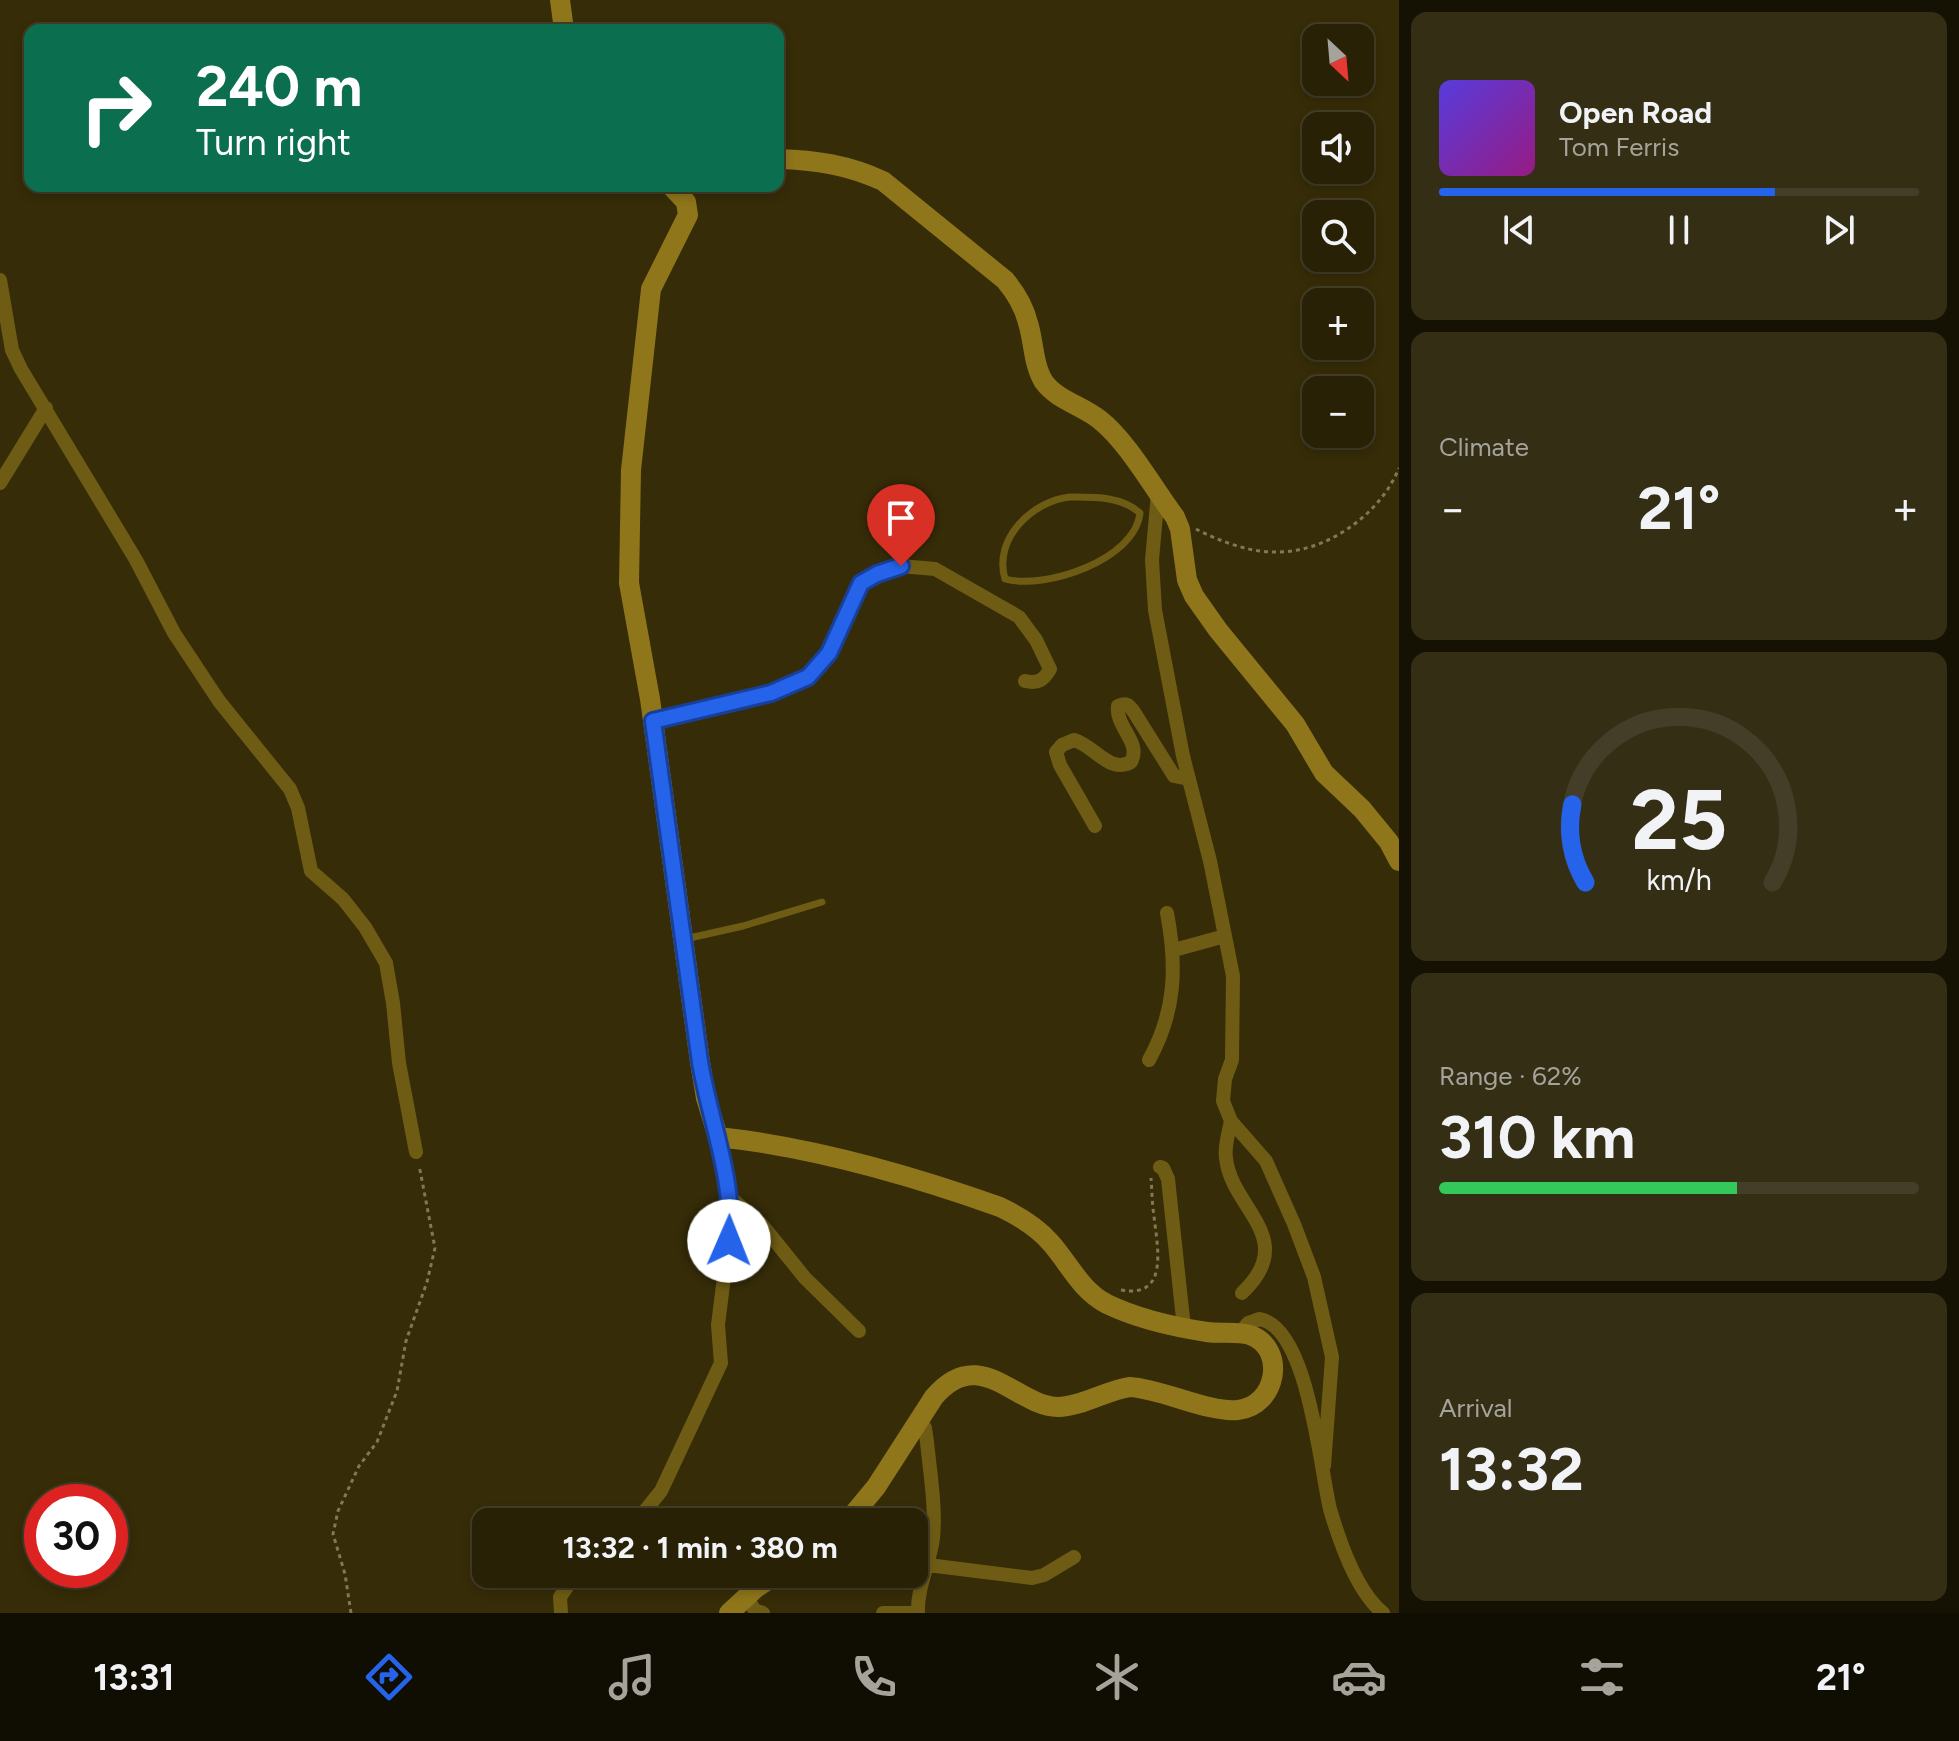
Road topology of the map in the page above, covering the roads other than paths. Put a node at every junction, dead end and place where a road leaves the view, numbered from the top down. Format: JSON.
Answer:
{"nodes":[{"id":1,"x":560,"y":0,"type":"edge"},
{"id":2,"x":563,"y":24,"type":"edge"},
{"id":3,"x":784,"y":159,"type":"edge"},
{"id":4,"x":677,"y":192,"type":"edge"},
{"id":5,"x":0,"y":280,"type":"edge"},
{"id":6,"x":46,"y":408,"type":"junction"},
{"id":7,"x":0,"y":483,"type":"edge"},
{"id":8,"x":1157,"y":500,"type":"junction"},
{"id":9,"x":1140,"y":513,"type":"junction"},
{"id":10,"x":1025,"y":681,"type":"dead end"},
{"id":11,"x":653,"y":721,"type":"junction"},
{"id":12,"x":1189,"y":779,"type":"junction"},
{"id":13,"x":1095,"y":826,"type":"dead end"},
{"id":14,"x":1399,"y":861,"type":"edge"},
{"id":15,"x":822,"y":902,"type":"dead end"},
{"id":16,"x":1167,"y":913,"type":"dead end"},
{"id":17,"x":1225,"y":936,"type":"junction"},
{"id":18,"x":683,"y":939,"type":"junction"},
{"id":19,"x":1174,"y":950,"type":"junction"},
{"id":20,"x":1149,"y":1060,"type":"dead end"},
{"id":21,"x":1231,"y":1121,"type":"junction"},
{"id":22,"x":718,"y":1137,"type":"junction"},
{"id":23,"x":416,"y":1152,"type":"road end"},
{"id":24,"x":1160,"y":1167,"type":"road end"},
{"id":25,"x":729,"y":1196,"type":"junction"},
{"id":26,"x":1242,"y":1293,"type":"dead end"},
{"id":27,"x":1184,"y":1328,"type":"junction"},
{"id":28,"x":859,"y":1331,"type":"dead end"},
{"id":29,"x":1240,"y":1333,"type":"junction"},
{"id":30,"x":919,"y":1420,"type":"junction"},
{"id":31,"x":1324,"y":1466,"type":"junction"},
{"id":32,"x":647,"y":1508,"type":"edge"},
{"id":33,"x":859,"y":1508,"type":"edge"},
{"id":34,"x":1074,"y":1557,"type":"dead end"},
{"id":35,"x":928,"y":1565,"type":"joint"},
{"id":36,"x":566,"y":1588,"type":"edge"},
{"id":37,"x":758,"y":1588,"type":"edge"},
{"id":38,"x":921,"y":1588,"type":"edge"},
{"id":39,"x":745,"y":1597,"type":"junction"},
{"id":40,"x":561,"y":1613,"type":"edge"},
{"id":41,"x":729,"y":1613,"type":"edge"},
{"id":42,"x":763,"y":1613,"type":"edge"},
{"id":43,"x":883,"y":1613,"type":"edge"},
{"id":44,"x":918,"y":1613,"type":"edge"},
{"id":45,"x":1383,"y":1613,"type":"edge"}],
"edges":[{"from":1,"to":2,"type":"street"},
{"from":3,"to":8,"type":"street"},
{"from":4,"to":11,"type":"street"},
{"from":5,"to":6,"type":"street"},
{"from":6,"to":7,"type":"street"},
{"from":6,"to":23,"type":"street"},
{"from":8,"to":9,"type":"lane"},
{"from":8,"to":12,"type":"street"},
{"from":8,"to":14,"type":"street"},
{"from":9,"to":9,"type":"lane"},
{"from":10,"to":11,"type":"street"},
{"from":11,"to":18,"type":"street"},
{"from":12,"to":13,"type":"street"},
{"from":12,"to":17,"type":"street"},
{"from":15,"to":18,"type":"lane"},
{"from":16,"to":19,"type":"street"},
{"from":17,"to":19,"type":"street"},
{"from":17,"to":21,"type":"street"},
{"from":18,"to":22,"type":"street"},
{"from":19,"to":20,"type":"street"},
{"from":21,"to":26,"type":"street"},
{"from":21,"to":31,"type":"street"},
{"from":22,"to":25,"type":"street"},
{"from":22,"to":27,"type":"street"},
{"from":24,"to":27,"type":"street"},
{"from":25,"to":28,"type":"street"},
{"from":25,"to":32,"type":"street"},
{"from":27,"to":29,"type":"street"},
{"from":29,"to":30,"type":"street"},
{"from":29,"to":31,"type":"street"},
{"from":30,"to":33,"type":"street"},
{"from":30,"to":35,"type":"street"},
{"from":31,"to":45,"type":"street"},
{"from":34,"to":35,"type":"street"},
{"from":36,"to":40,"type":"street"},
{"from":37,"to":39,"type":"street"},
{"from":38,"to":44,"type":"street"},
{"from":39,"to":41,"type":"street"},
{"from":39,"to":42,"type":"street"},
{"from":43,"to":44,"type":"street"}]}
